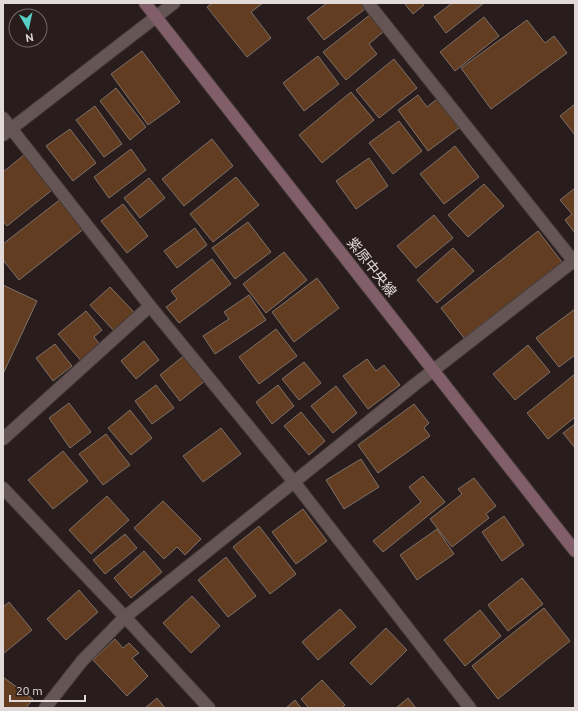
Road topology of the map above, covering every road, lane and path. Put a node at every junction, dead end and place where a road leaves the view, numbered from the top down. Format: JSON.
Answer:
{"nodes":[{"id":1,"x":144,"y":3,"type":"edge"},
{"id":2,"x":174,"y":3,"type":"edge"},
{"id":3,"x":368,"y":3,"type":"edge"},
{"id":4,"x":156,"y":17,"type":"junction"},
{"id":5,"x":3,"y":118,"type":"edge"},
{"id":6,"x":7,"y":131,"type":"edge"},
{"id":7,"x":575,"y":261,"type":"edge"},
{"id":8,"x":150,"y":306,"type":"junction"},
{"id":9,"x":433,"y":370,"type":"junction"},
{"id":10,"x":3,"y":439,"type":"edge"},
{"id":11,"x":294,"y":482,"type":"junction"},
{"id":12,"x":3,"y":488,"type":"edge"},
{"id":13,"x":575,"y":551,"type":"edge"},
{"id":14,"x":125,"y":617,"type":"junction"},
{"id":15,"x":45,"y":708,"type":"edge"},
{"id":16,"x":209,"y":708,"type":"edge"},
{"id":17,"x":470,"y":708,"type":"edge"}],
"edges":[{"from":1,"to":4,"type":"street","name":"紫原中央線"},
{"from":2,"to":4,"type":"street"},
{"from":3,"to":7,"type":"street"},
{"from":4,"to":6,"type":"street"},
{"from":4,"to":9,"type":"street","name":"紫原中央線"},
{"from":5,"to":6,"type":"street"},
{"from":6,"to":8,"type":"street"},
{"from":7,"to":9,"type":"street"},
{"from":8,"to":10,"type":"street"},
{"from":8,"to":11,"type":"street"},
{"from":9,"to":11,"type":"street"},
{"from":9,"to":13,"type":"street","name":"紫原中央線"},
{"from":11,"to":14,"type":"street"},
{"from":11,"to":17,"type":"street"},
{"from":12,"to":14,"type":"street"},
{"from":14,"to":15,"type":"street"},
{"from":14,"to":16,"type":"street"}]}
